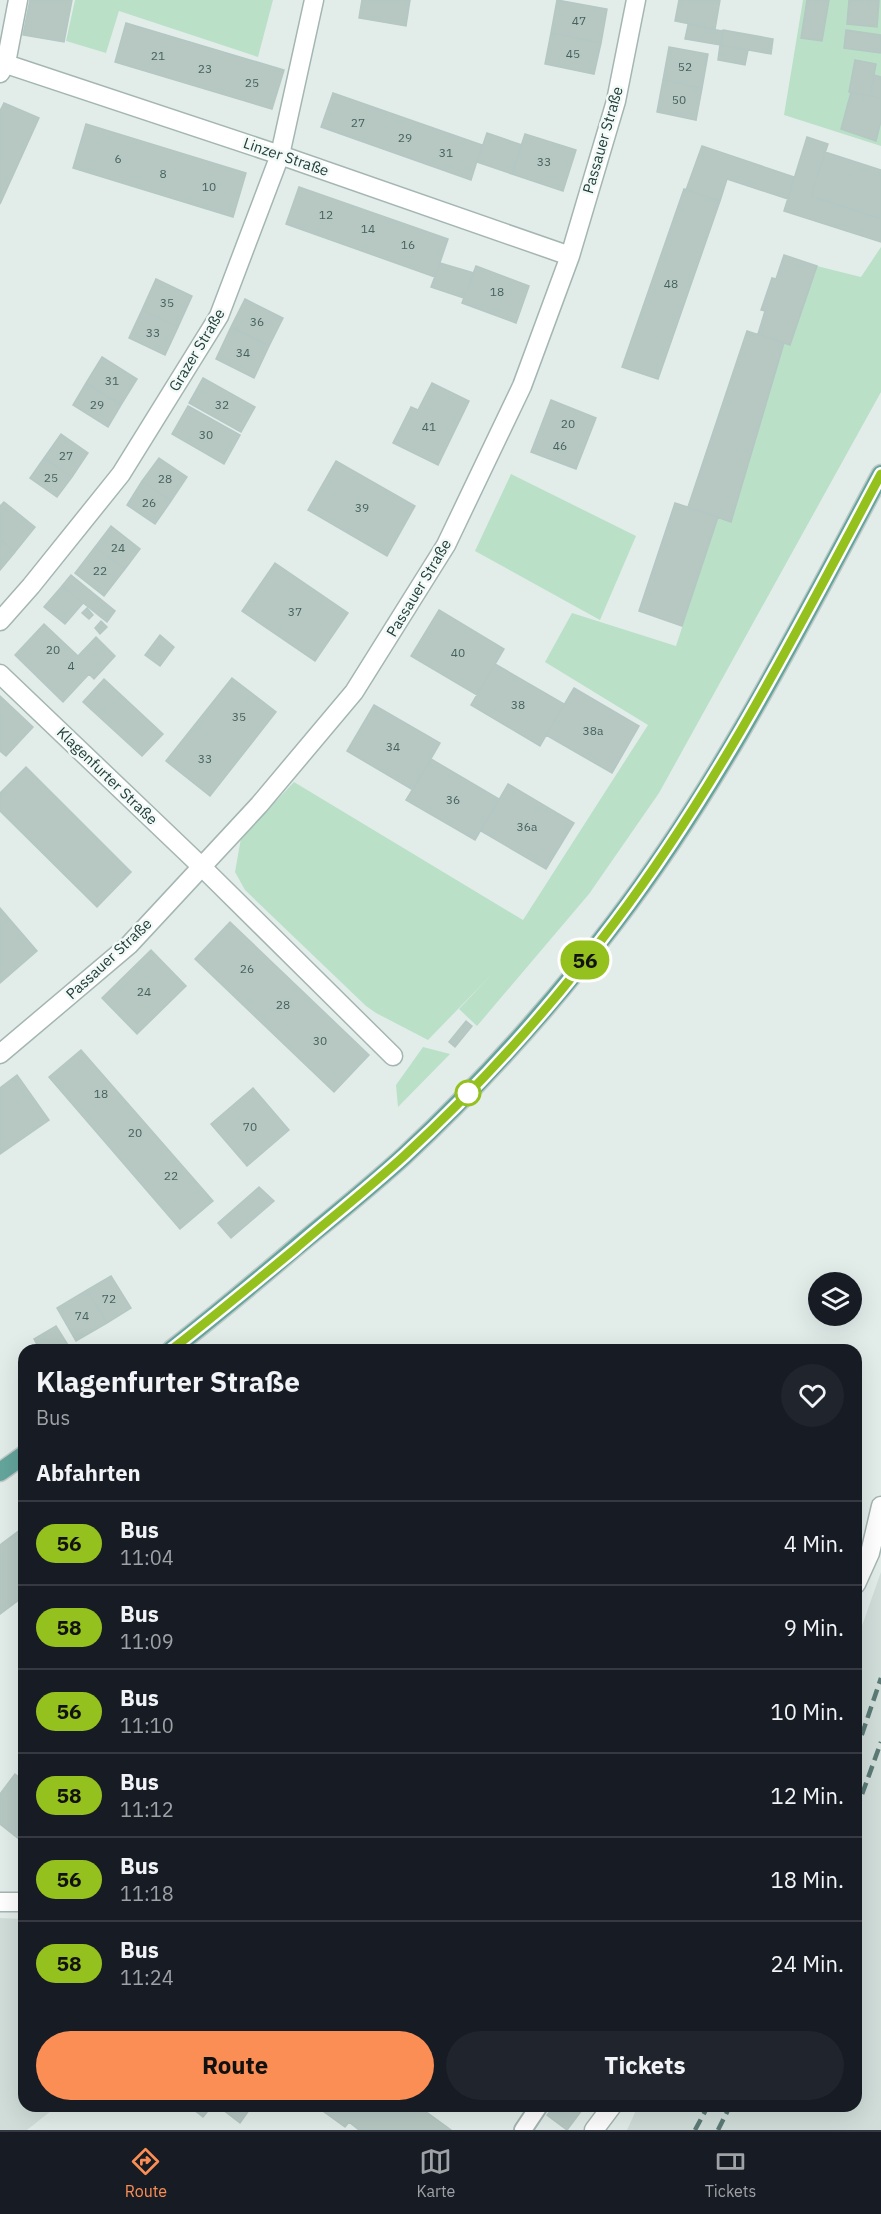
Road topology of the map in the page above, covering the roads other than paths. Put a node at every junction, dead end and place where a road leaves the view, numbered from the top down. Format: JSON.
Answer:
{"nodes":[{"id":1,"x":18,"y":0,"type":"edge"},
{"id":2,"x":314,"y":0,"type":"edge"},
{"id":3,"x":636,"y":0,"type":"edge"},
{"id":4,"x":2,"y":66,"type":"edge"},
{"id":5,"x":280,"y":155,"type":"junction"},
{"id":6,"x":570,"y":256,"type":"junction"},
{"id":7,"x":881,"y":474,"type":"edge"},
{"id":8,"x":0,"y":621,"type":"edge"},
{"id":9,"x":0,"y":674,"type":"edge"},
{"id":10,"x":202,"y":867,"type":"junction"},
{"id":11,"x":0,"y":1054,"type":"edge"},
{"id":12,"x":393,"y":1056,"type":"dead end"},
{"id":13,"x":179,"y":1344,"type":"edge"},
{"id":14,"x":18,"y":1459,"type":"edge"},
{"id":15,"x":0,"y":1472,"type":"edge"},
{"id":16,"x":881,"y":1506,"type":"edge"},
{"id":17,"x":862,"y":1570,"type":"edge"},
{"id":18,"x":0,"y":1902,"type":"edge"},
{"id":19,"x":18,"y":1902,"type":"edge"},
{"id":20,"x":535,"y":2112,"type":"edge"},
{"id":21,"x":608,"y":2112,"type":"edge"},
{"id":22,"x":523,"y":2130,"type":"edge"},
{"id":23,"x":594,"y":2130,"type":"edge"}],
"edges":[{"from":1,"to":4,"type":"street"},
{"from":2,"to":5,"type":"street","name":"Grazer Straße"},
{"from":3,"to":6,"type":"street","name":"Passauer Straße"},
{"from":4,"to":5,"type":"street","name":"Linzer Straße"},
{"from":5,"to":6,"type":"street","name":"Linzer Straße"},
{"from":5,"to":8,"type":"street","name":"Grazer Straße"},
{"from":6,"to":10,"type":"street","name":"Passauer Straße"},
{"from":7,"to":13,"type":"main road"},
{"from":9,"to":10,"type":"street","name":"Klagenfurter Straße"},
{"from":10,"to":11,"type":"street","name":"Passauer Straße"},
{"from":10,"to":12,"type":"street","name":"Klagenfurter Straße"},
{"from":14,"to":15,"type":"main road"},
{"from":16,"to":17,"type":"street"},
{"from":18,"to":19,"type":"street"},
{"from":20,"to":22,"type":"lane"},
{"from":21,"to":23,"type":"street"}]}
